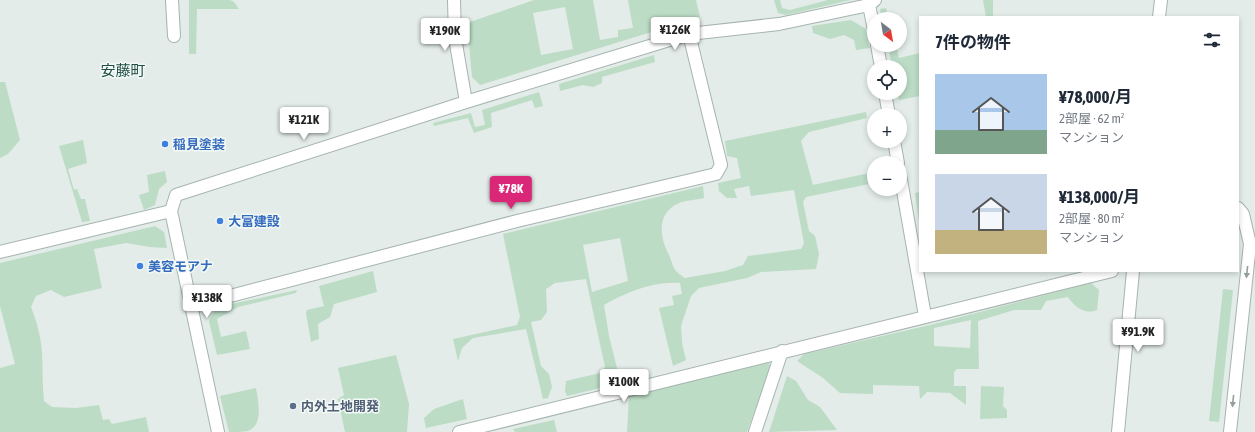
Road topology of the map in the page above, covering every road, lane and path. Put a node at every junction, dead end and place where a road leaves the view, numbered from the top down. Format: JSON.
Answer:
{"nodes":[{"id":1,"x":172,"y":0,"type":"edge"},
{"id":2,"x":454,"y":0,"type":"edge"},
{"id":3,"x":1161,"y":0,"type":"edge"},
{"id":4,"x":872,"y":3,"type":"edge"},
{"id":5,"x":1159,"y":16,"type":"edge"},
{"id":6,"x":689,"y":34,"type":"junction"},
{"id":7,"x":174,"y":36,"type":"dead end"},
{"id":8,"x":466,"y":102,"type":"junction"},
{"id":9,"x":904,"y":196,"type":"edge"},
{"id":10,"x":1239,"y":209,"type":"edge"},
{"id":11,"x":171,"y":211,"type":"junction"},
{"id":12,"x":0,"y":252,"type":"edge"},
{"id":13,"x":1108,"y":272,"type":"edge"},
{"id":14,"x":1133,"y":272,"type":"edge"},
{"id":15,"x":192,"y":306,"type":"junction"},
{"id":16,"x":925,"y":316,"type":"junction"},
{"id":17,"x":782,"y":351,"type":"junction"},
{"id":18,"x":218,"y":432,"type":"edge"},
{"id":19,"x":459,"y":432,"type":"edge"},
{"id":20,"x":755,"y":432,"type":"edge"},
{"id":21,"x":1118,"y":432,"type":"edge"},
{"id":22,"x":1230,"y":432,"type":"edge"}],
"edges":[{"from":1,"to":7,"type":"street"},
{"from":2,"to":8,"type":"street"},
{"from":3,"to":5,"type":"street"},
{"from":4,"to":6,"type":"street"},
{"from":6,"to":8,"type":"street"},
{"from":6,"to":15,"type":"street"},
{"from":8,"to":11,"type":"street"},
{"from":9,"to":16,"type":"street"},
{"from":10,"to":22,"type":"street","one_way":true},
{"from":11,"to":12,"type":"street"},
{"from":11,"to":15,"type":"street"},
{"from":13,"to":16,"type":"street"},
{"from":14,"to":21,"type":"street"},
{"from":15,"to":18,"type":"street"},
{"from":16,"to":17,"type":"street"},
{"from":17,"to":19,"type":"street"},
{"from":17,"to":20,"type":"street"}]}
